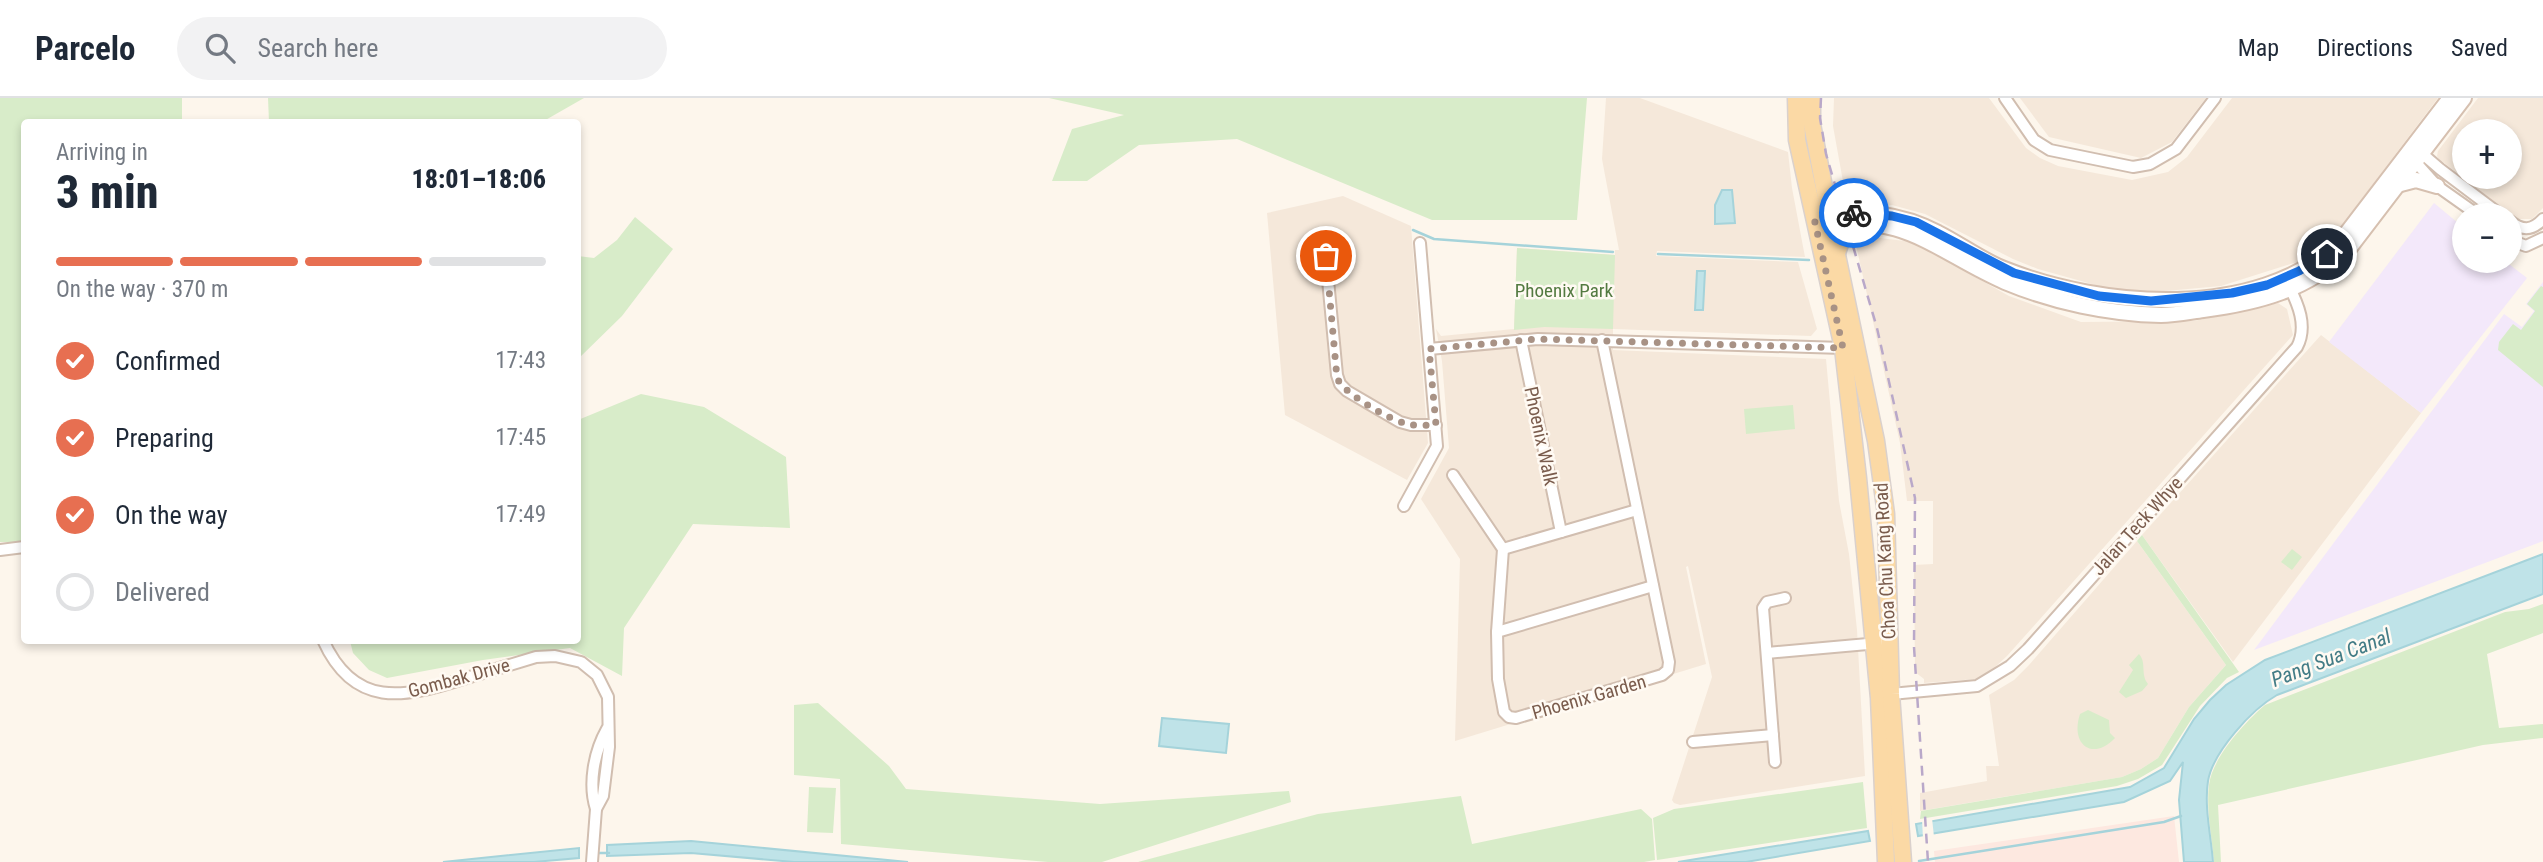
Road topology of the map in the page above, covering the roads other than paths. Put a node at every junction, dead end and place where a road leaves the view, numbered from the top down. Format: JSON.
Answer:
{"nodes":[{"id":1,"x":1796,"y":98,"type":"edge"},
{"id":2,"x":1812,"y":98,"type":"edge"},
{"id":3,"x":2005,"y":98,"type":"edge"},
{"id":4,"x":2215,"y":98,"type":"edge"},
{"id":5,"x":2450,"y":98,"type":"edge"},
{"id":6,"x":2464,"y":98,"type":"edge"},
{"id":7,"x":2415,"y":153,"type":"junction"},
{"id":8,"x":2397,"y":185,"type":"junction"},
{"id":9,"x":2437,"y":186,"type":"junction"},
{"id":10,"x":2461,"y":203,"type":"edge"},
{"id":11,"x":2485,"y":203,"type":"edge"},
{"id":12,"x":2543,"y":219,"type":"edge"},
{"id":13,"x":1823,"y":222,"type":"junction"},
{"id":14,"x":1852,"y":223,"type":"junction"},
{"id":15,"x":2522,"y":228,"type":"edge"},
{"id":16,"x":2543,"y":238,"type":"edge"},
{"id":17,"x":1420,"y":243,"type":"dead end"},
{"id":18,"x":2522,"y":244,"type":"edge"},
{"id":19,"x":1341,"y":255,"type":"dead end"},
{"id":20,"x":1836,"y":255,"type":"junction"},
{"id":21,"x":2288,"y":284,"type":"junction"},
{"id":22,"x":1521,"y":340,"type":"junction"},
{"id":23,"x":1602,"y":340,"type":"junction"},
{"id":24,"x":1843,"y":348,"type":"junction"},
{"id":25,"x":1429,"y":349,"type":"junction"},
{"id":26,"x":1436,"y":425,"type":"junction"},
{"id":27,"x":1879,"y":464,"type":"junction"},
{"id":28,"x":1453,"y":475,"type":"dead end"},
{"id":29,"x":1858,"y":478,"type":"junction"},
{"id":30,"x":1404,"y":506,"type":"dead end"},
{"id":31,"x":1637,"y":510,"type":"junction"},
{"id":32,"x":1886,"y":514,"type":"junction"},
{"id":33,"x":1862,"y":516,"type":"junction"},
{"id":34,"x":1561,"y":532,"type":"junction"},
{"id":35,"x":21,"y":547,"type":"edge"},
{"id":36,"x":1503,"y":549,"type":"junction"},
{"id":37,"x":0,"y":550,"type":"edge"},
{"id":38,"x":1653,"y":586,"type":"junction"},
{"id":39,"x":1785,"y":598,"type":"dead end"},
{"id":40,"x":1888,"y":611,"type":"junction"},
{"id":41,"x":1497,"y":632,"type":"junction"},
{"id":42,"x":326,"y":644,"type":"edge"},
{"id":43,"x":1875,"y":645,"type":"junction"},
{"id":44,"x":1767,"y":653,"type":"junction"},
{"id":45,"x":1891,"y":694,"type":"junction"},
{"id":46,"x":1773,"y":735,"type":"junction"},
{"id":47,"x":1693,"y":742,"type":"dead end"},
{"id":48,"x":1775,"y":762,"type":"dead end"},
{"id":49,"x":592,"y":862,"type":"edge"},
{"id":50,"x":1886,"y":862,"type":"edge"},
{"id":51,"x":1903,"y":862,"type":"edge"}],
"edges":[{"from":1,"to":13,"type":"main road","name":"Choa Chu Kang Road"},
{"from":2,"to":13,"type":"main road","name":"Choa Chu Kang Road"},
{"from":3,"to":4,"type":"street"},
{"from":5,"to":7,"type":"main road"},
{"from":6,"to":7,"type":"main road"},
{"from":7,"to":8,"type":"main road"},
{"from":7,"to":9,"type":"street"},
{"from":7,"to":11,"type":"street"},
{"from":7,"to":21,"type":"main road"},
{"from":8,"to":9,"type":"main road"},
{"from":8,"to":21,"type":"main road"},
{"from":9,"to":10,"type":"street"},
{"from":12,"to":15,"type":"street"},
{"from":13,"to":14,"type":"main road"},
{"from":13,"to":20,"type":"main road","name":"Choa Chu Kang Road"},
{"from":13,"to":21,"type":"main road"},
{"from":13,"to":24,"type":"main road","name":"Choa Chu Kang Road"},
{"from":14,"to":20,"type":"main road"},
{"from":14,"to":21,"type":"main road"},
{"from":16,"to":18,"type":"street"},
{"from":17,"to":25,"type":"street"},
{"from":19,"to":26,"type":"street"},
{"from":20,"to":27,"type":"main road","name":"Choa Chu Kang Road"},
{"from":21,"to":45,"type":"street","name":"Jalan Teck Whye"},
{"from":22,"to":23,"type":"street"},
{"from":22,"to":25,"type":"street"},
{"from":22,"to":34,"type":"street","name":"Phoenix Walk"},
{"from":23,"to":24,"type":"street"},
{"from":23,"to":31,"type":"street","name":"Phoenix Garden"},
{"from":24,"to":29,"type":"main road","name":"Choa Chu Kang Road"},
{"from":25,"to":26,"type":"street"},
{"from":26,"to":30,"type":"street"},
{"from":27,"to":29,"type":"main road"},
{"from":27,"to":32,"type":"main road","name":"Choa Chu Kang Road"},
{"from":28,"to":36,"type":"street"},
{"from":29,"to":33,"type":"main road","name":"Choa Chu Kang Road"},
{"from":31,"to":34,"type":"street"},
{"from":31,"to":38,"type":"street","name":"Phoenix Garden"},
{"from":32,"to":33,"type":"main road"},
{"from":32,"to":40,"type":"main road","name":"Choa Chu Kang Road"},
{"from":33,"to":43,"type":"main road","name":"Choa Chu Kang Road"},
{"from":34,"to":36,"type":"street"},
{"from":35,"to":37,"type":"street"},
{"from":36,"to":41,"type":"street","name":"Phoenix Garden"},
{"from":38,"to":41,"type":"street"},
{"from":38,"to":41,"type":"street","name":"Phoenix Garden"},
{"from":39,"to":44,"type":"street"},
{"from":40,"to":43,"type":"street"},
{"from":40,"to":45,"type":"main road","name":"Choa Chu Kang Road"},
{"from":42,"to":49,"type":"street","name":"Gombak Drive"},
{"from":43,"to":44,"type":"street"},
{"from":43,"to":50,"type":"main road","name":"Choa Chu Kang Road"},
{"from":44,"to":46,"type":"street"},
{"from":45,"to":51,"type":"main road","name":"Choa Chu Kang Road"},
{"from":46,"to":47,"type":"street"},
{"from":46,"to":48,"type":"street"}]}
